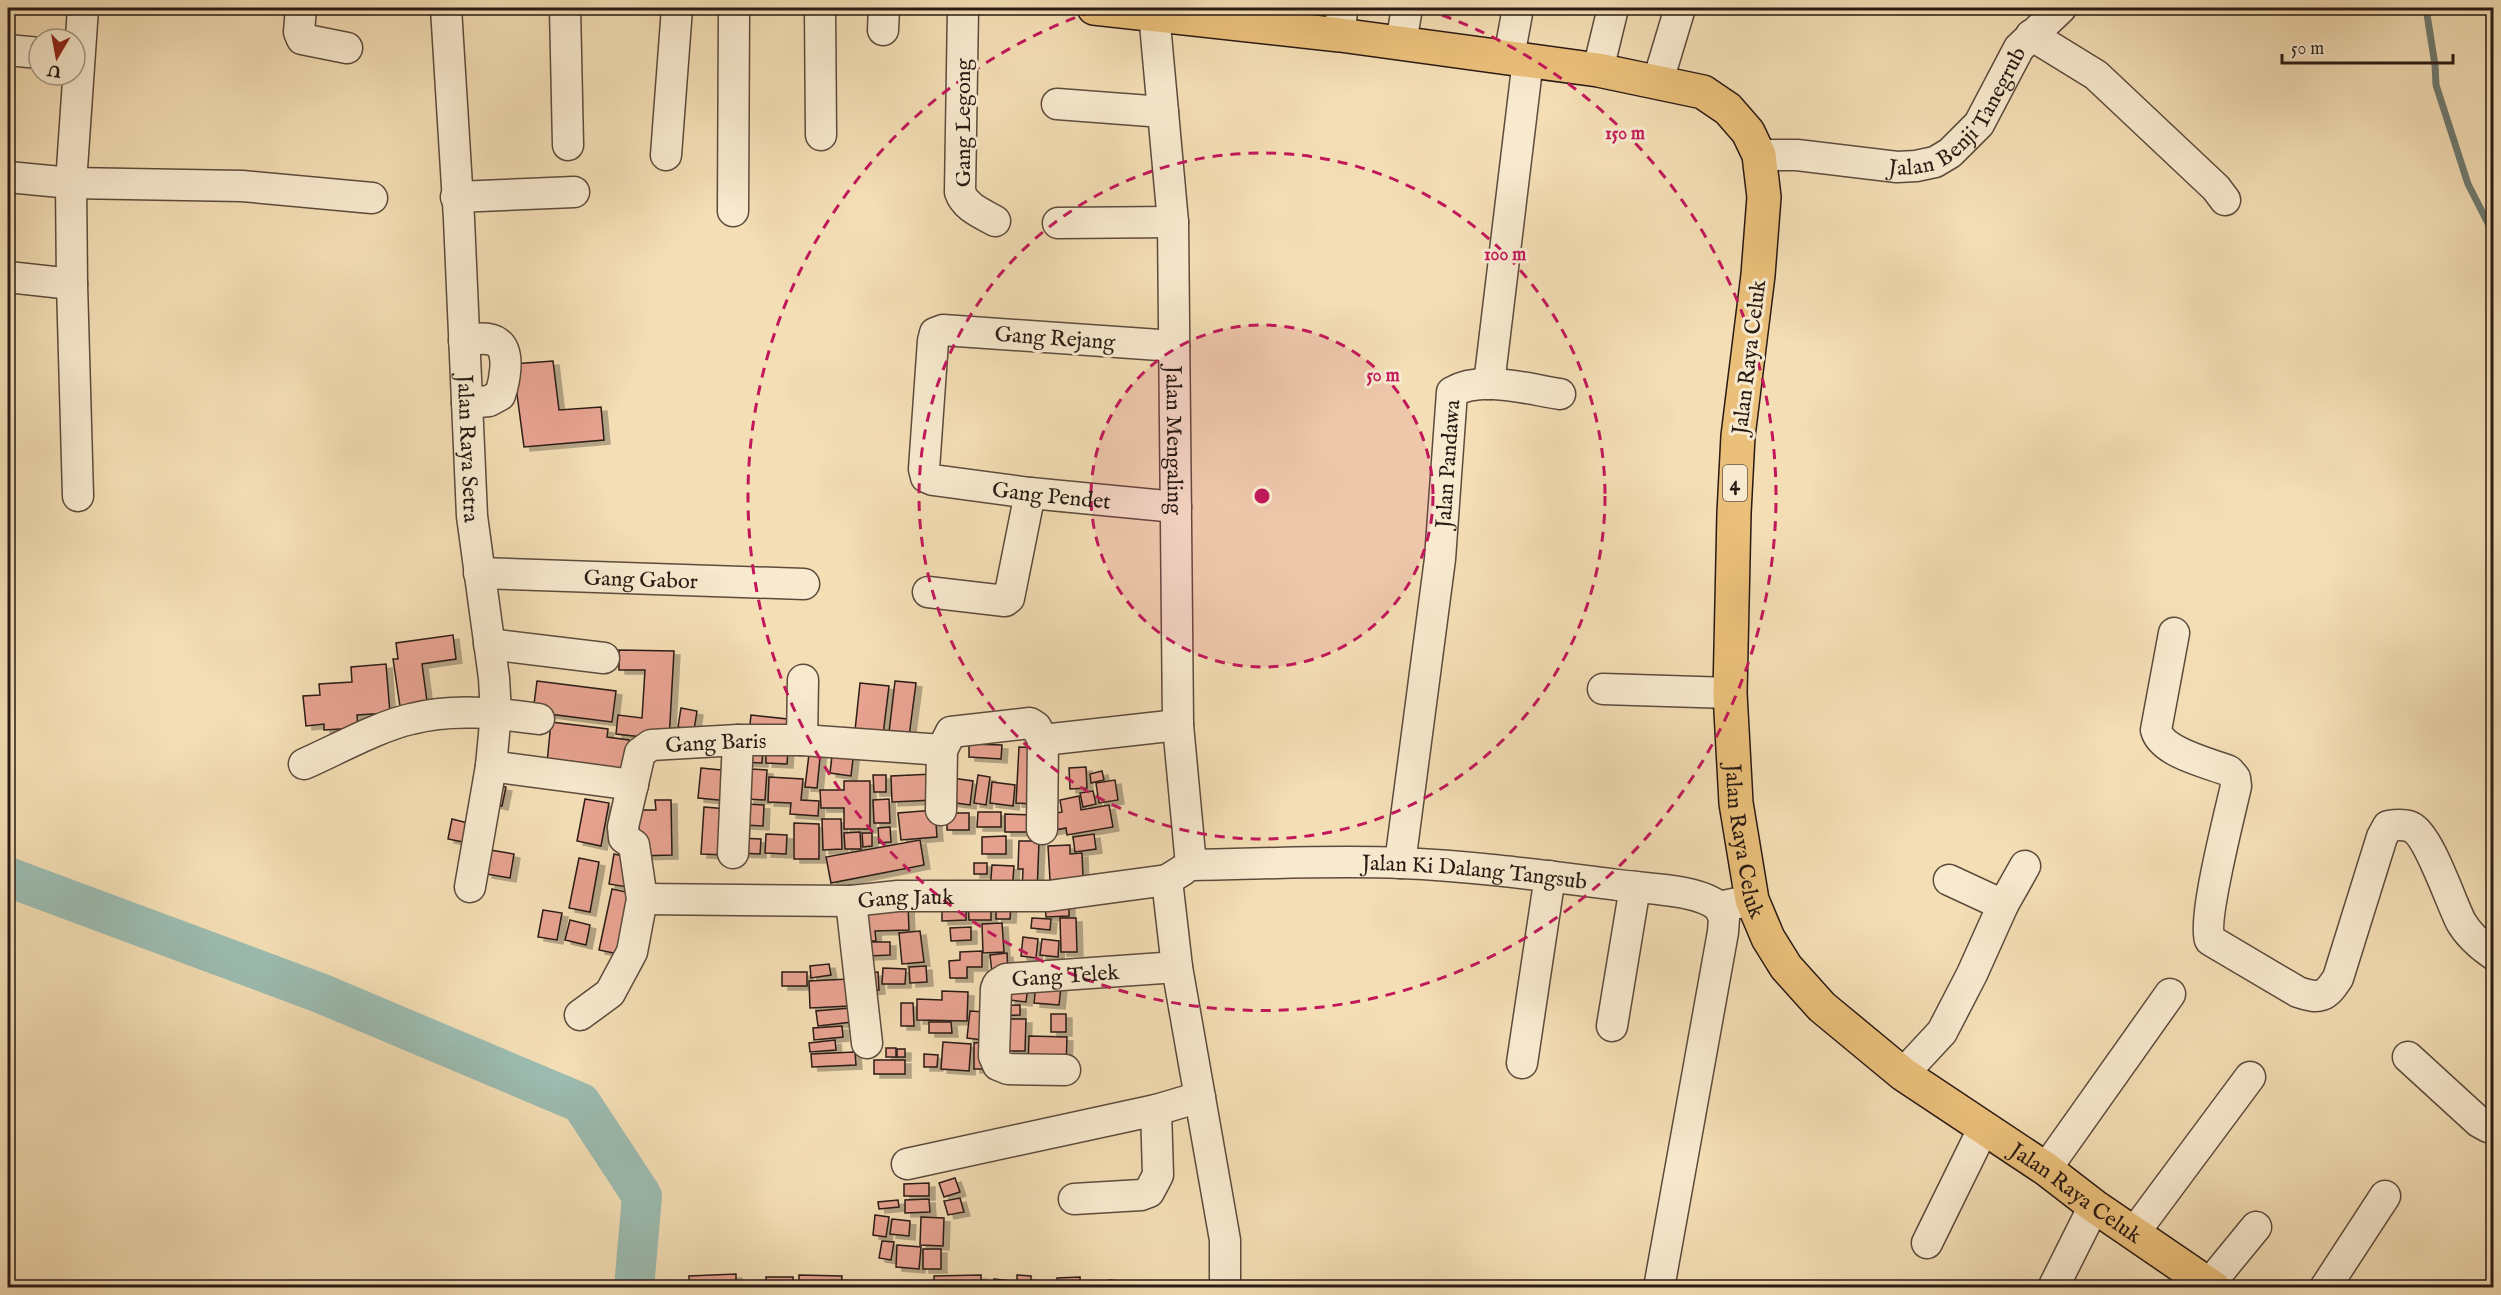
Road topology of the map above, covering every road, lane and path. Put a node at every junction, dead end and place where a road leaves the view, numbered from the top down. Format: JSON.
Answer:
{"nodes":[{"id":1,"x":83,"y":8,"type":"edge"},
{"id":2,"x":301,"y":8,"type":"edge"},
{"id":3,"x":446,"y":8,"type":"edge"},
{"id":4,"x":565,"y":8,"type":"edge"},
{"id":5,"x":677,"y":8,"type":"edge"},
{"id":6,"x":734,"y":8,"type":"edge"},
{"id":7,"x":820,"y":8,"type":"edge"},
{"id":8,"x":963,"y":8,"type":"edge"},
{"id":9,"x":1094,"y":8,"type":"edge"},
{"id":10,"x":1407,"y":8,"type":"edge"},
{"id":11,"x":1518,"y":8,"type":"edge"},
{"id":12,"x":1613,"y":8,"type":"edge"},
{"id":13,"x":1680,"y":8,"type":"edge"},
{"id":14,"x":2061,"y":8,"type":"edge"},
{"id":15,"x":1154,"y":13,"type":"junction"},
{"id":16,"x":1341,"y":20,"type":"edge"},
{"id":17,"x":81,"y":27,"type":"edge"},
{"id":18,"x":2031,"y":34,"type":"junction"},
{"id":19,"x":1401,"y":43,"type":"junction"},
{"id":20,"x":347,"y":48,"type":"dead end"},
{"id":21,"x":8,"y":50,"type":"edge"},
{"id":22,"x":27,"y":52,"type":"edge"},
{"id":23,"x":1518,"y":59,"type":"junction"},
{"id":24,"x":1598,"y":70,"type":"junction"},
{"id":25,"x":1658,"y":81,"type":"junction"},
{"id":26,"x":76,"y":87,"type":"edge"},
{"id":27,"x":1057,"y":104,"type":"dead end"},
{"id":28,"x":1163,"y":112,"type":"junction"},
{"id":29,"x":821,"y":135,"type":"dead end"},
{"id":30,"x":568,"y":145,"type":"dead end"},
{"id":31,"x":666,"y":155,"type":"dead end"},
{"id":32,"x":1759,"y":155,"type":"junction"},
{"id":33,"x":8,"y":177,"type":"edge"},
{"id":34,"x":71,"y":183,"type":"junction"},
{"id":35,"x":574,"y":192,"type":"dead end"},
{"id":36,"x":456,"y":197,"type":"junction"},
{"id":37,"x":372,"y":198,"type":"dead end"},
{"id":38,"x":2225,"y":200,"type":"dead end"},
{"id":39,"x":733,"y":211,"type":"dead end"},
{"id":40,"x":995,"y":221,"type":"dead end"},
{"id":41,"x":1173,"y":222,"type":"junction"},
{"id":42,"x":1058,"y":223,"type":"dead end"},
{"id":43,"x":8,"y":277,"type":"edge"},
{"id":44,"x":72,"y":284,"type":"junction"},
{"id":45,"x":1174,"y":346,"type":"junction"},
{"id":46,"x":1489,"y":384,"type":"junction"},
{"id":47,"x":1560,"y":393,"type":"dead end"},
{"id":48,"x":926,"y":477,"type":"joint"},
{"id":49,"x":1030,"y":493,"type":"junction"},
{"id":50,"x":78,"y":496,"type":"dead end"},
{"id":51,"x":1176,"y":507,"type":"junction"},
{"id":52,"x":479,"y":573,"type":"junction"},
{"id":53,"x":804,"y":584,"type":"dead end"},
{"id":54,"x":928,"y":592,"type":"dead end"},
{"id":55,"x":2174,"y":633,"type":"dead end"},
{"id":56,"x":489,"y":644,"type":"junction"},
{"id":57,"x":604,"y":658,"type":"dead end"},
{"id":58,"x":803,"y":680,"type":"dead end"},
{"id":59,"x":1603,"y":689,"type":"dead end"},
{"id":60,"x":1730,"y":693,"type":"junction"},
{"id":61,"x":496,"y":712,"type":"junction"},
{"id":62,"x":539,"y":719,"type":"dead end"},
{"id":63,"x":1178,"y":725,"type":"junction"},
{"id":64,"x":738,"y":740,"type":"junction"},
{"id":65,"x":802,"y":740,"type":"junction"},
{"id":66,"x":1043,"y":740,"type":"junction"},
{"id":67,"x":942,"y":750,"type":"junction"},
{"id":68,"x":304,"y":764,"type":"dead end"},
{"id":69,"x":491,"y":766,"type":"junction"},
{"id":70,"x":633,"y":785,"type":"junction"},
{"id":71,"x":941,"y":810,"type":"dead end"},
{"id":72,"x":1042,"y":829,"type":"dead end"},
{"id":73,"x":733,"y":853,"type":"dead end"},
{"id":74,"x":1400,"y":863,"type":"junction"},
{"id":75,"x":2025,"y":866,"type":"dead end"},
{"id":76,"x":1179,"y":872,"type":"junction"},
{"id":77,"x":1550,"y":876,"type":"junction"},
{"id":78,"x":1949,"y":880,"type":"dead end"},
{"id":79,"x":470,"y":887,"type":"dead end"},
{"id":80,"x":1635,"y":887,"type":"junction"},
{"id":81,"x":642,"y":899,"type":"junction"},
{"id":82,"x":1752,"y":900,"type":"junction"},
{"id":83,"x":851,"y":901,"type":"junction"},
{"id":84,"x":2003,"y":905,"type":"junction"},
{"id":85,"x":1719,"y":907,"type":"junction"},
{"id":86,"x":2493,"y":955,"type":"edge"},
{"id":87,"x":1177,"y":967,"type":"junction"},
{"id":88,"x":2170,"y":994,"type":"dead end"},
{"id":89,"x":580,"y":1015,"type":"dead end"},
{"id":90,"x":1612,"y":1026,"type":"dead end"},
{"id":91,"x":867,"y":1043,"type":"dead end"},
{"id":92,"x":2408,"y":1058,"type":"dead end"},
{"id":93,"x":1522,"y":1063,"type":"dead end"},
{"id":94,"x":1065,"y":1070,"type":"dead end"},
{"id":95,"x":1904,"y":1074,"type":"junction"},
{"id":96,"x":2250,"y":1077,"type":"dead end"},
{"id":97,"x":1200,"y":1097,"type":"junction"},
{"id":98,"x":1156,"y":1110,"type":"junction"},
{"id":99,"x":2493,"y":1126,"type":"edge"},
{"id":100,"x":1983,"y":1128,"type":"junction"},
{"id":101,"x":907,"y":1164,"type":"dead end"},
{"id":102,"x":2046,"y":1169,"type":"junction"},
{"id":103,"x":2385,"y":1196,"type":"dead end"},
{"id":104,"x":1074,"y":1199,"type":"dead end"},
{"id":105,"x":2094,"y":1206,"type":"junction"},
{"id":106,"x":2256,"y":1227,"type":"dead end"},
{"id":107,"x":2134,"y":1233,"type":"junction"},
{"id":108,"x":1927,"y":1243,"type":"dead end"},
{"id":109,"x":2209,"y":1286,"type":"edge"},
{"id":110,"x":1225,"y":1287,"type":"edge"},
{"id":111,"x":1659,"y":1287,"type":"edge"},
{"id":112,"x":2053,"y":1287,"type":"edge"},
{"id":113,"x":2325,"y":1287,"type":"edge"}],
"edges":[{"from":1,"to":17,"type":"street"},
{"from":2,"to":20,"type":"street"},
{"from":3,"to":36,"type":"street","name":"Jalan Raya Setra"},
{"from":4,"to":30,"type":"street"},
{"from":5,"to":31,"type":"street"},
{"from":6,"to":39,"type":"street"},
{"from":7,"to":29,"type":"street"},
{"from":8,"to":40,"type":"street","name":"Gang Legong"},
{"from":9,"to":15,"type":"highway","name":"Jalan Raya Celuk","number":"4"},
{"from":10,"to":19,"type":"street"},
{"from":11,"to":23,"type":"street","name":"Jalan Pandawa"},
{"from":12,"to":24,"type":"street"},
{"from":13,"to":25,"type":"street"},
{"from":14,"to":18,"type":"street","name":"Jalan Benji Tanegrub"},
{"from":15,"to":16,"type":"highway","name":"Jalan Raya Celuk","number":"4"},
{"from":15,"to":28,"type":"street","name":"Jalan Mengaling"},
{"from":16,"to":19,"type":"highway","name":"Jalan Raya Celuk","number":"4"},
{"from":18,"to":32,"type":"street","name":"Jalan Benji Tanegrub"},
{"from":18,"to":38,"type":"street"},
{"from":19,"to":23,"type":"highway","name":"Jalan Raya Celuk","number":"4"},
{"from":21,"to":22,"type":"street"},
{"from":23,"to":24,"type":"highway","name":"Jalan Raya Celuk","number":"4"},
{"from":23,"to":46,"type":"street","name":"Jalan Pandawa"},
{"from":24,"to":25,"type":"highway","name":"Jalan Raya Celuk","number":"4"},
{"from":25,"to":32,"type":"highway","name":"Jalan Raya Celuk","number":"4"},
{"from":26,"to":34,"type":"street"},
{"from":27,"to":28,"type":"street"},
{"from":28,"to":41,"type":"street","name":"Jalan Mengaling"},
{"from":32,"to":60,"type":"highway","name":"Jalan Raya Celuk","number":"4"},
{"from":33,"to":34,"type":"street"},
{"from":34,"to":37,"type":"street"},
{"from":34,"to":44,"type":"street"},
{"from":35,"to":36,"type":"street"},
{"from":36,"to":52,"type":"street","name":"Jalan Raya Setra"},
{"from":41,"to":42,"type":"street"},
{"from":41,"to":45,"type":"street","name":"Jalan Mengaling"},
{"from":43,"to":44,"type":"street"},
{"from":44,"to":50,"type":"street"},
{"from":45,"to":48,"type":"street","name":"Gang Rejang"},
{"from":45,"to":51,"type":"street","name":"Jalan Mengaling"},
{"from":46,"to":47,"type":"street"},
{"from":46,"to":74,"type":"street","name":"Jalan Pandawa"},
{"from":48,"to":49,"type":"street","name":"Gang Pendet"},
{"from":49,"to":51,"type":"street","name":"Gang Pendet"},
{"from":49,"to":54,"type":"street"},
{"from":51,"to":63,"type":"street","name":"Jalan Mengaling"},
{"from":52,"to":53,"type":"street","name":"Gang Gabor"},
{"from":52,"to":56,"type":"street","name":"Jalan Raya Setra"},
{"from":55,"to":86,"type":"street"},
{"from":56,"to":57,"type":"street"},
{"from":56,"to":61,"type":"street","name":"Jalan Raya Setra"},
{"from":58,"to":65,"type":"street"},
{"from":59,"to":60,"type":"street"},
{"from":60,"to":82,"type":"highway","name":"Jalan Raya Celuk","number":"4"},
{"from":61,"to":62,"type":"street"},
{"from":61,"to":68,"type":"street"},
{"from":61,"to":69,"type":"street","name":"Jalan Raya Setra"},
{"from":63,"to":66,"type":"street"},
{"from":63,"to":76,"type":"street","name":"Jalan Mengaling"},
{"from":64,"to":65,"type":"street","name":"Gang Baris"},
{"from":64,"to":70,"type":"street","name":"Gang Baris"},
{"from":64,"to":73,"type":"street"},
{"from":65,"to":67,"type":"street","name":"Gang Baris"},
{"from":66,"to":67,"type":"street"},
{"from":66,"to":72,"type":"street"},
{"from":67,"to":71,"type":"street"},
{"from":69,"to":70,"type":"street"},
{"from":69,"to":79,"type":"street","name":"Jalan Raya Setra"},
{"from":70,"to":81,"type":"street","name":"Gang Baris"},
{"from":74,"to":76,"type":"street","name":"Jalan Ki Dalang Tangsub"},
{"from":74,"to":77,"type":"street","name":"Jalan Ki Dalang Tangsub"},
{"from":75,"to":84,"type":"street"},
{"from":76,"to":83,"type":"street","name":"Gang Jauk"},
{"from":76,"to":87,"type":"street","name":"Jalan Mengaling"},
{"from":77,"to":80,"type":"street","name":"Jalan Ki Dalang Tangsub"},
{"from":77,"to":93,"type":"street"},
{"from":78,"to":84,"type":"street"},
{"from":80,"to":85,"type":"street","name":"Jalan Ki Dalang Tangsub"},
{"from":80,"to":90,"type":"street"},
{"from":81,"to":83,"type":"street","name":"Gang Jauk"},
{"from":81,"to":89,"type":"street","name":"Gang Baris"},
{"from":82,"to":85,"type":"street"},
{"from":82,"to":95,"type":"highway","name":"Jalan Raya Celuk","number":"4"},
{"from":83,"to":91,"type":"street"},
{"from":84,"to":95,"type":"street"},
{"from":85,"to":111,"type":"street"},
{"from":87,"to":94,"type":"street","name":"Gang Telek"},
{"from":87,"to":97,"type":"street","name":"Jalan Mengaling"},
{"from":88,"to":102,"type":"street"},
{"from":92,"to":99,"type":"street"},
{"from":95,"to":100,"type":"highway","name":"Jalan Raya Celuk","number":"4"},
{"from":96,"to":107,"type":"street"},
{"from":97,"to":98,"type":"street"},
{"from":97,"to":110,"type":"street","name":"Jalan Mengaling"},
{"from":98,"to":101,"type":"street"},
{"from":98,"to":104,"type":"street"},
{"from":100,"to":102,"type":"highway","name":"Jalan Raya Celuk","number":"4"},
{"from":100,"to":108,"type":"street"},
{"from":102,"to":105,"type":"highway","name":"Jalan Raya Celuk","number":"4"},
{"from":103,"to":113,"type":"street"},
{"from":105,"to":107,"type":"highway","name":"Jalan Raya Celuk","number":"4"},
{"from":105,"to":112,"type":"street"},
{"from":106,"to":109,"type":"street"},
{"from":107,"to":109,"type":"highway","name":"Jalan Raya Celuk","number":"4"}]}
